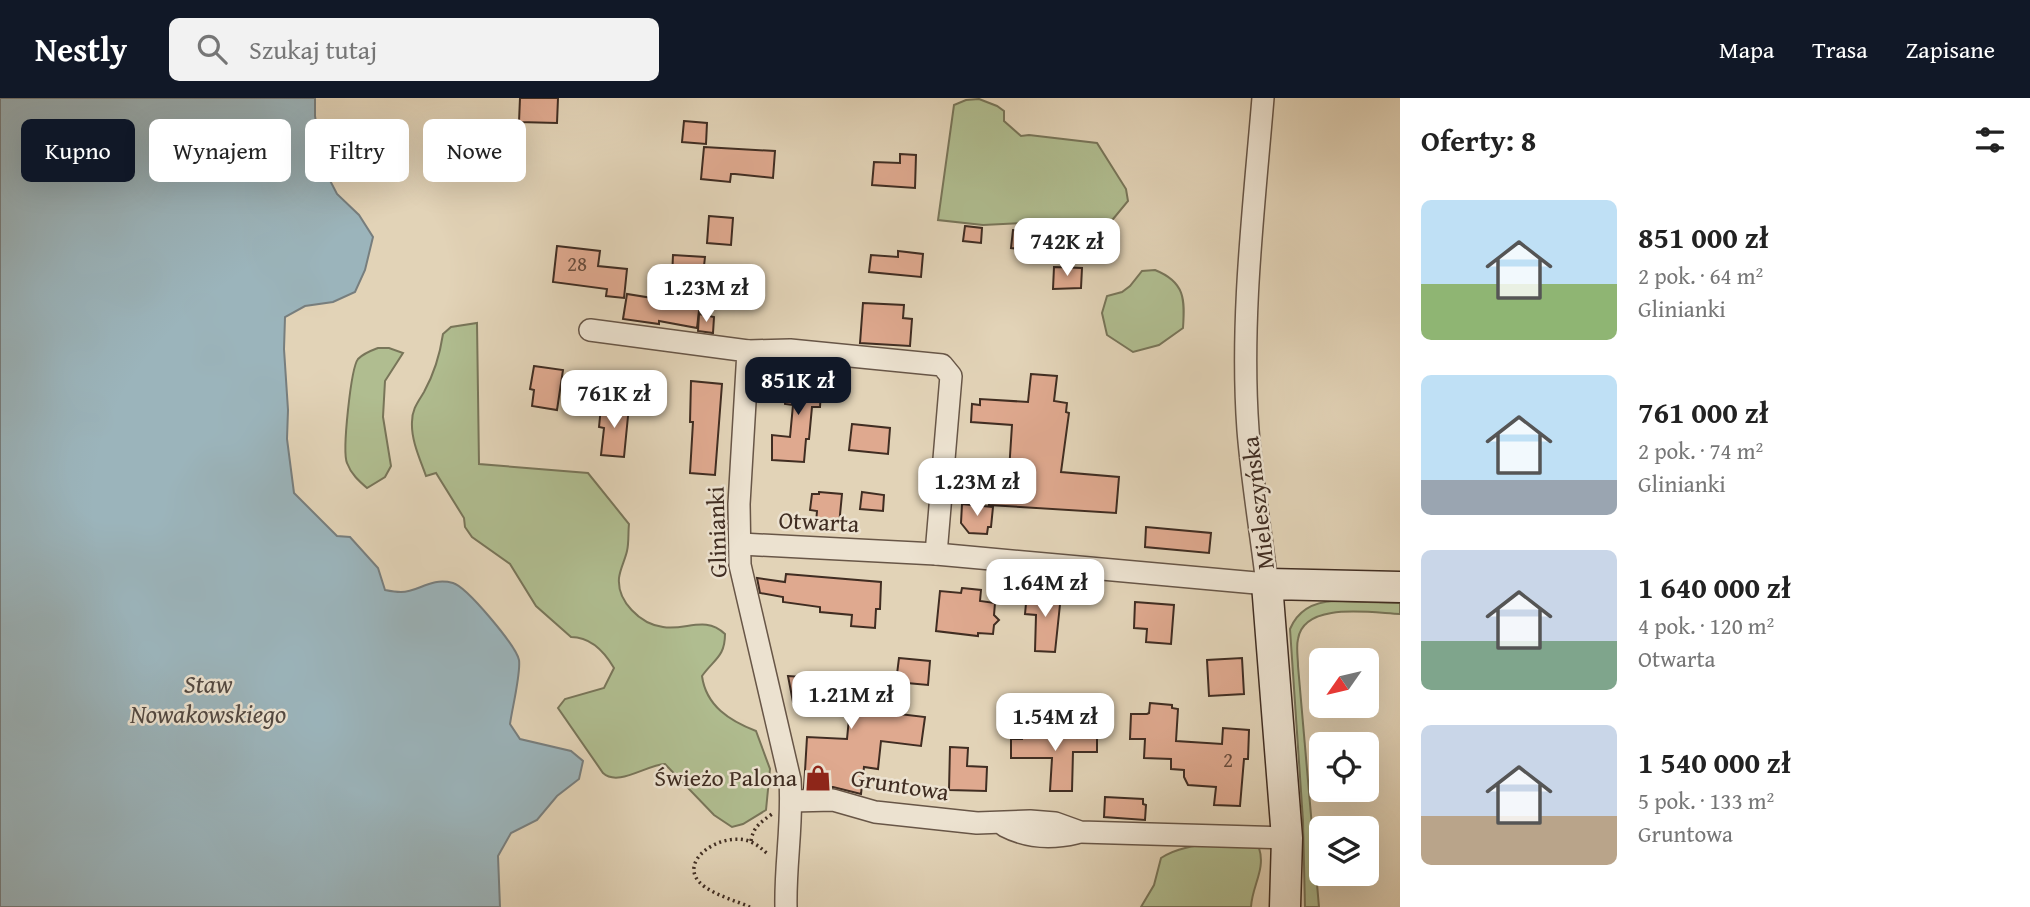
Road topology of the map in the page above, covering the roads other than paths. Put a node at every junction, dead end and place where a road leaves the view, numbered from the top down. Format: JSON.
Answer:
{"nodes":[{"id":1,"x":1264,"y":98,"type":"edge"},
{"id":2,"x":590,"y":330,"type":"dead end"},
{"id":3,"x":748,"y":351,"type":"junction"},
{"id":4,"x":741,"y":544,"type":"junction"},
{"id":5,"x":936,"y":554,"type":"junction"},
{"id":6,"x":1267,"y":584,"type":"junction"},
{"id":7,"x":1400,"y":587,"type":"edge"},
{"id":8,"x":792,"y":801,"type":"junction"},
{"id":9,"x":1287,"y":838,"type":"junction"},
{"id":10,"x":786,"y":907,"type":"edge"},
{"id":11,"x":1285,"y":907,"type":"edge"}],
"edges":[{"from":1,"to":6,"type":"street","name":"Mieleszyńska"},
{"from":2,"to":3,"type":"street"},
{"from":3,"to":4,"type":"street","name":"Glinianki"},
{"from":3,"to":5,"type":"street"},
{"from":4,"to":5,"type":"street","name":"Otwarta"},
{"from":4,"to":8,"type":"street","name":"Glinianki"},
{"from":5,"to":6,"type":"street","name":"Otwarta"},
{"from":6,"to":7,"type":"street"},
{"from":6,"to":9,"type":"street","name":"Mieleszyńska"},
{"from":8,"to":9,"type":"street","name":"Gruntowa"},
{"from":8,"to":10,"type":"street","name":"Glinianki"},
{"from":9,"to":11,"type":"street","name":"Mieleszyńska"}]}
